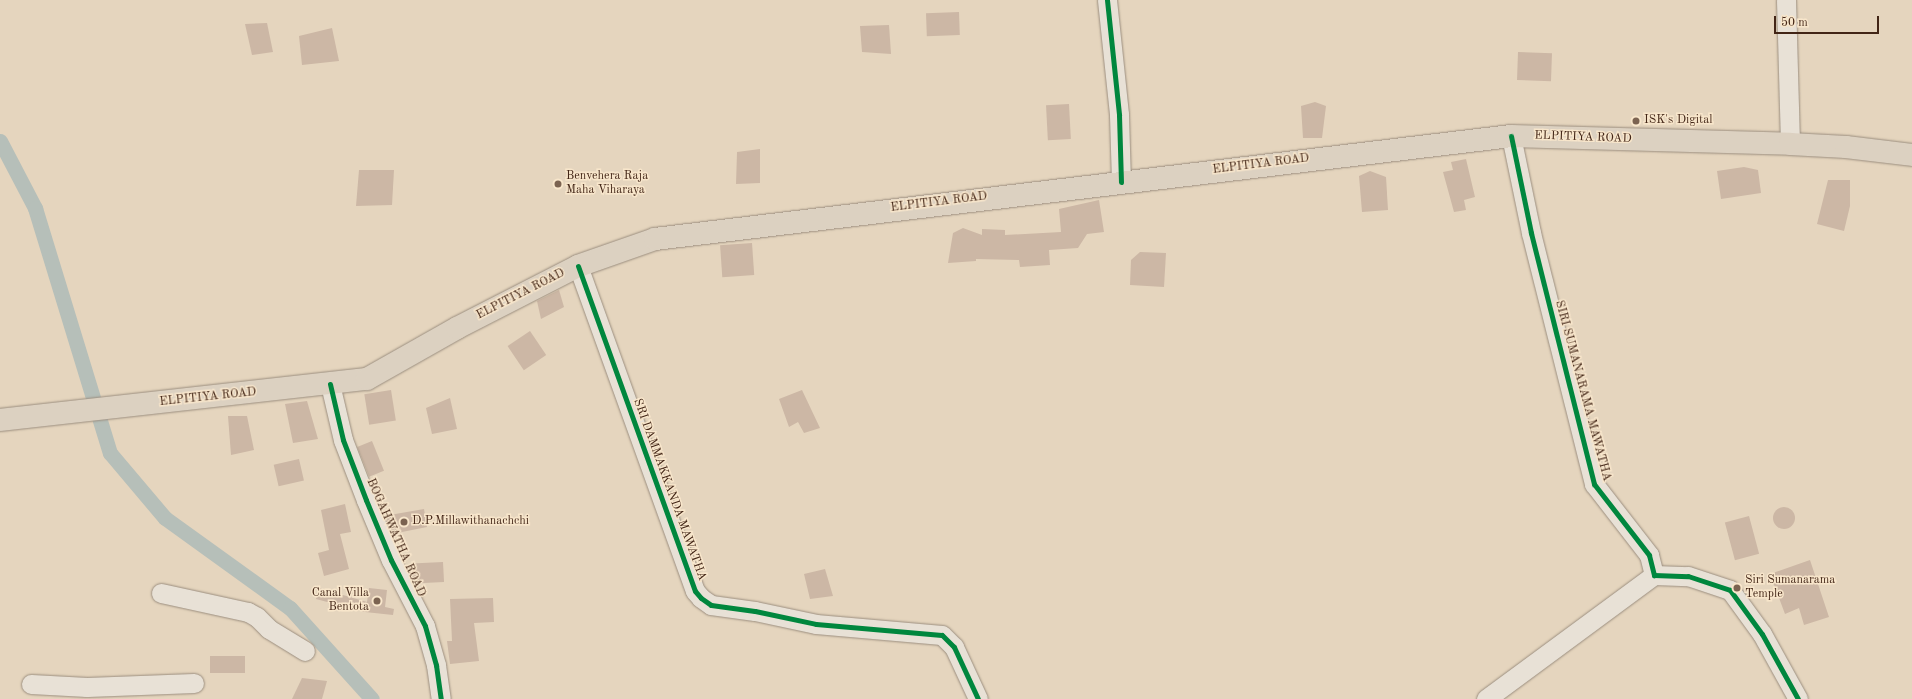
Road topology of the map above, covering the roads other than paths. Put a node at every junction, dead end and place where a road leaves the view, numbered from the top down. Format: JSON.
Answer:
{"nodes":[{"id":1,"x":1107,"y":0,"type":"edge"},
{"id":2,"x":1786,"y":0,"type":"edge"},
{"id":3,"x":1511,"y":136,"type":"junction"},
{"id":4,"x":1790,"y":144,"type":"junction"},
{"id":5,"x":1912,"y":155,"type":"edge"},
{"id":6,"x":1121,"y":182,"type":"junction"},
{"id":7,"x":578,"y":266,"type":"junction"},
{"id":8,"x":330,"y":384,"type":"junction"},
{"id":9,"x":0,"y":420,"type":"edge"},
{"id":10,"x":1654,"y":575,"type":"junction"},
{"id":11,"x":161,"y":593,"type":"dead end"},
{"id":12,"x":305,"y":651,"type":"dead end"},
{"id":13,"x":194,"y":683,"type":"dead end"},
{"id":14,"x":32,"y":684,"type":"dead end"},
{"id":15,"x":441,"y":699,"type":"edge"},
{"id":16,"x":978,"y":699,"type":"edge"},
{"id":17,"x":1486,"y":699,"type":"edge"},
{"id":18,"x":1798,"y":699,"type":"edge"}],
"edges":[{"from":1,"to":6,"type":"street"},
{"from":2,"to":4,"type":"street"},
{"from":3,"to":4,"type":"main road","name":"ELPITIYA ROAD"},
{"from":3,"to":6,"type":"main road","name":"ELPITIYA ROAD"},
{"from":3,"to":10,"type":"street","name":"SIRI SUMANARAMA MAWATHA"},
{"from":4,"to":5,"type":"main road","name":"ELPITIYA ROAD"},
{"from":6,"to":7,"type":"main road","name":"ELPITIYA ROAD"},
{"from":7,"to":8,"type":"main road","name":"ELPITIYA ROAD"},
{"from":7,"to":16,"type":"street","name":"SRI DAMMAKKANDA MAWATHA"},
{"from":8,"to":9,"type":"main road","name":"ELPITIYA ROAD"},
{"from":8,"to":15,"type":"street","name":"BOGAHWATHA ROAD"},
{"from":10,"to":17,"type":"street"},
{"from":10,"to":18,"type":"street"},
{"from":11,"to":12,"type":"street"},
{"from":13,"to":14,"type":"street"}]}
